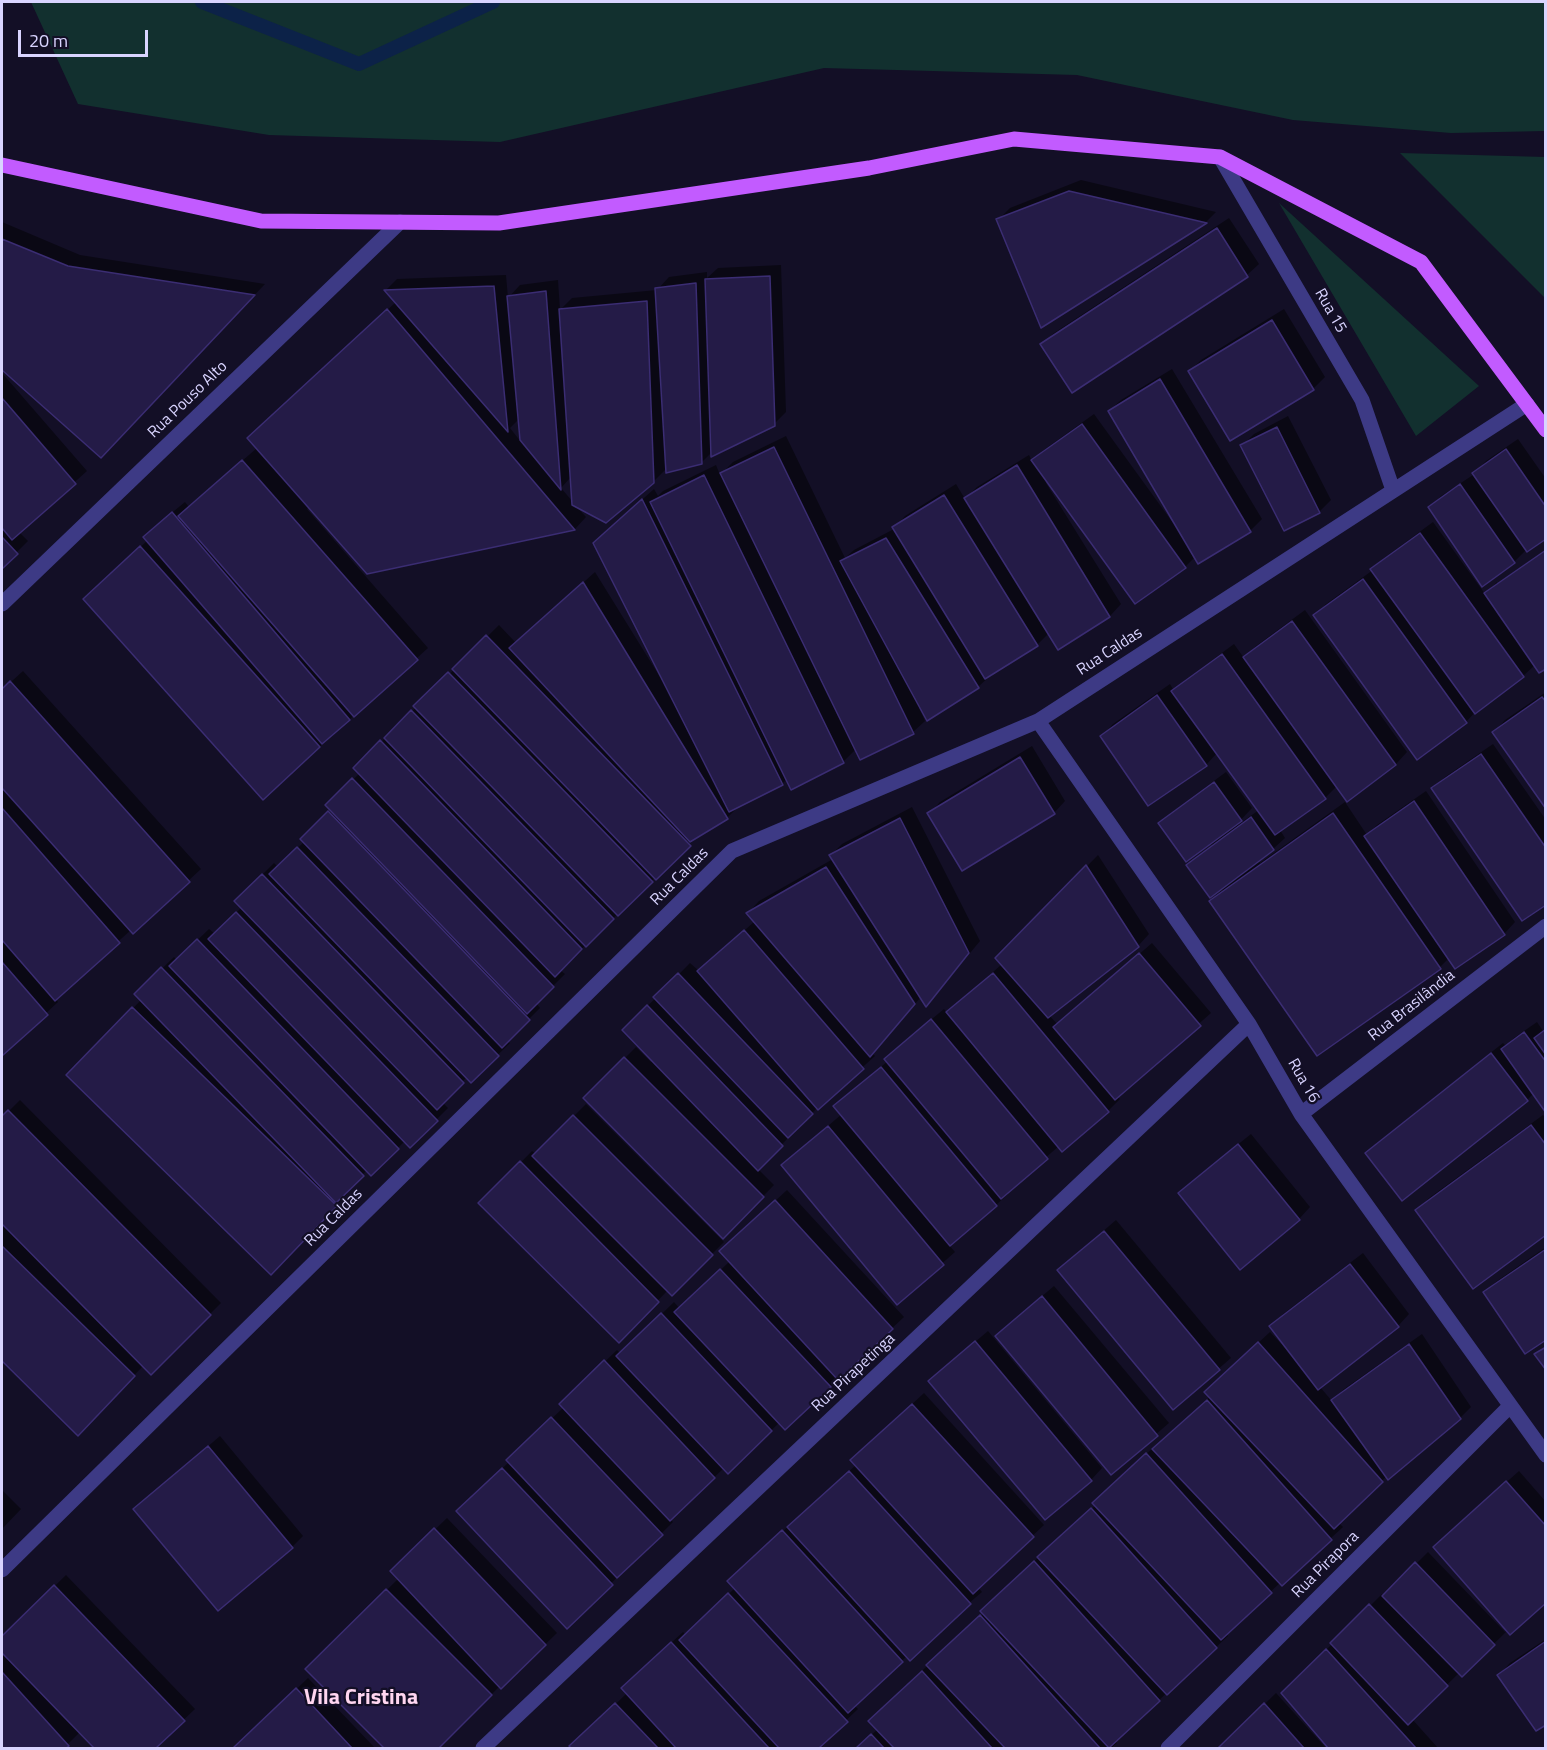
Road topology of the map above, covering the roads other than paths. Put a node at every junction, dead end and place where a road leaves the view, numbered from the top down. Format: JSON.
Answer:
{"nodes":[{"id":1,"x":1220,"y":157,"type":"junction"},
{"id":2,"x":2,"y":165,"type":"edge"},
{"id":3,"x":400,"y":222,"type":"junction"},
{"id":4,"x":1527,"y":404,"type":"junction"},
{"id":5,"x":1545,"y":430,"type":"edge"},
{"id":6,"x":1393,"y":490,"type":"junction"},
{"id":7,"x":2,"y":604,"type":"edge"},
{"id":8,"x":1038,"y":721,"type":"junction"},
{"id":9,"x":1545,"y":926,"type":"edge"},
{"id":10,"x":1249,"y":1024,"type":"junction"},
{"id":11,"x":1301,"y":1114,"type":"junction"},
{"id":12,"x":1510,"y":1406,"type":"junction"},
{"id":13,"x":1545,"y":1455,"type":"edge"},
{"id":14,"x":2,"y":1570,"type":"edge"},
{"id":15,"x":1170,"y":1748,"type":"edge"},
{"id":16,"x":483,"y":1749,"type":"edge"}],
"edges":[{"from":1,"to":3,"type":"main road"},
{"from":1,"to":4,"type":"main road"},
{"from":1,"to":6,"type":"street","name":"Rua 15"},
{"from":2,"to":3,"type":"main road"},
{"from":3,"to":7,"type":"street","name":"Rua Pouso Alto"},
{"from":4,"to":5,"type":"main road"},
{"from":4,"to":6,"type":"street","name":"Rua Caldas"},
{"from":6,"to":8,"type":"street","name":"Rua Caldas"},
{"from":8,"to":10,"type":"street","name":"Rua 16"},
{"from":8,"to":14,"type":"street","name":"Rua Caldas"},
{"from":9,"to":11,"type":"street","name":"Rua Brasilândia"},
{"from":10,"to":11,"type":"street","name":"Rua 16"},
{"from":10,"to":16,"type":"street","name":"Rua Pirapetinga"},
{"from":11,"to":12,"type":"street","name":"Rua 16"},
{"from":12,"to":13,"type":"street","name":"Rua 16"},
{"from":12,"to":15,"type":"street","name":"Rua Pirapora"}]}
